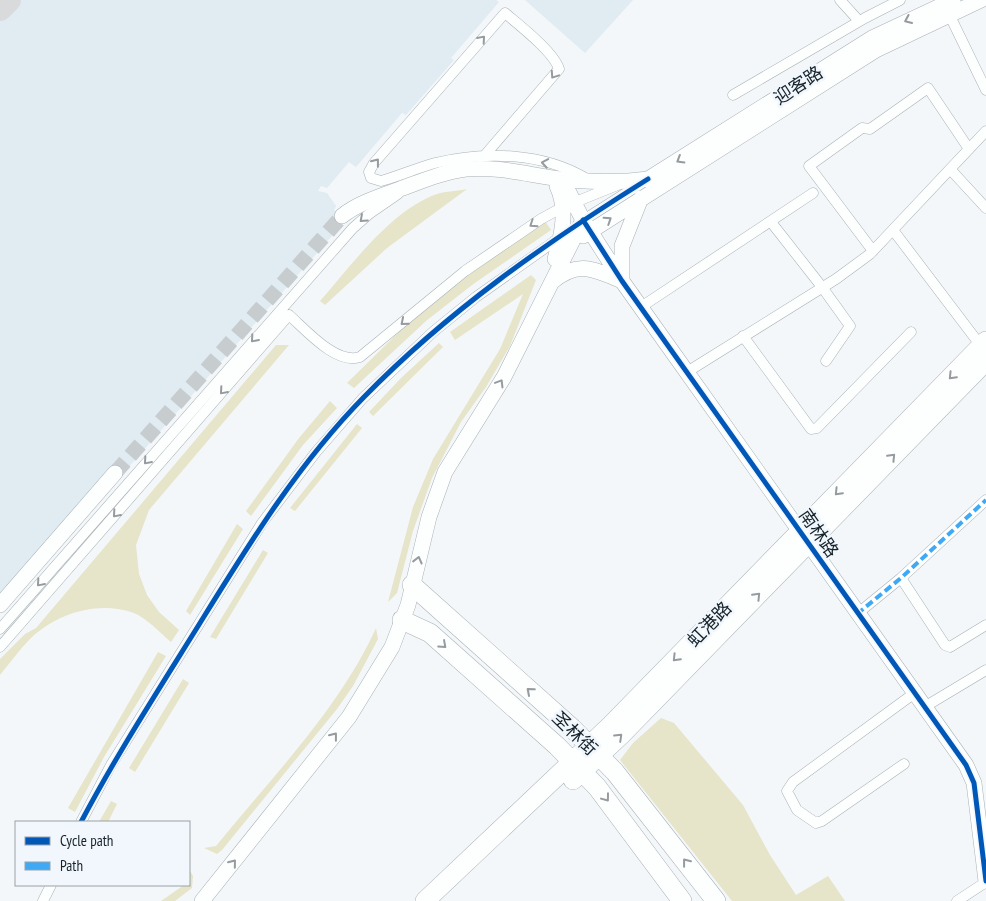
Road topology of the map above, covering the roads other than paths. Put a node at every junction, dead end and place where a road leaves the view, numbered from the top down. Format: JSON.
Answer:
{"nodes":[{"id":1,"x":840,"y":0,"type":"edge"},
{"id":2,"x":900,"y":0,"type":"edge"},
{"id":3,"x":981,"y":0,"type":"edge"},
{"id":4,"x":951,"y":7,"type":"edge"},
{"id":5,"x":859,"y":21,"type":"junction"},
{"id":6,"x":986,"y":90,"type":"edge"},
{"id":7,"x":733,"y":95,"type":"dead end"},
{"id":8,"x":986,"y":131,"type":"edge"},
{"id":9,"x":968,"y":150,"type":"junction"},
{"id":10,"x":485,"y":155,"type":"junction"},
{"id":11,"x":950,"y":169,"type":"junction"},
{"id":12,"x":558,"y":178,"type":"junction"},
{"id":13,"x":648,"y":179,"type":"junction"},
{"id":14,"x":590,"y":181,"type":"junction"},
{"id":15,"x":419,"y":182,"type":"junction"},
{"id":16,"x":625,"y":182,"type":"junction"},
{"id":17,"x":813,"y":193,"type":"dead end"},
{"id":18,"x":641,"y":198,"type":"junction"},
{"id":19,"x":568,"y":205,"type":"junction"},
{"id":20,"x":986,"y":208,"type":"edge"},
{"id":21,"x":342,"y":216,"type":"tunnel mouth"},
{"id":22,"x":771,"y":222,"type":"junction"},
{"id":23,"x":587,"y":225,"type":"junction"},
{"id":24,"x":893,"y":230,"type":"junction"},
{"id":25,"x":564,"y":242,"type":"junction"},
{"id":26,"x":872,"y":251,"type":"junction"},
{"id":27,"x":622,"y":281,"type":"junction"},
{"id":28,"x":548,"y":284,"type":"junction"},
{"id":29,"x":822,"y":287,"type":"junction"},
{"id":30,"x":641,"y":307,"type":"junction"},
{"id":31,"x":911,"y":332,"type":"dead end"},
{"id":32,"x":743,"y":336,"type":"junction"},
{"id":33,"x":984,"y":349,"type":"edge"},
{"id":34,"x":826,"y":362,"type":"dead end"},
{"id":35,"x":687,"y":372,"type":"junction"},
{"id":36,"x":115,"y":473,"type":"tunnel mouth"},
{"id":37,"x":986,"y":500,"type":"edge"},
{"id":38,"x":805,"y":536,"type":"junction"},
{"id":39,"x":901,"y":578,"type":"junction"},
{"id":40,"x":412,"y":585,"type":"junction"},
{"id":41,"x":0,"y":605,"type":"edge"},
{"id":42,"x":857,"y":614,"type":"junction"},
{"id":43,"x":402,"y":620,"type":"junction"},
{"id":44,"x":986,"y":625,"type":"edge"},
{"id":45,"x":0,"y":629,"type":"edge"},
{"id":46,"x":0,"y":647,"type":"edge"},
{"id":47,"x":986,"y":670,"type":"edge"},
{"id":48,"x":916,"y":692,"type":"junction"},
{"id":49,"x":926,"y":706,"type":"junction"},
{"id":50,"x":594,"y":751,"type":"junction"},
{"id":51,"x":904,"y":764,"type":"dead end"},
{"id":52,"x":577,"y":767,"type":"junction"},
{"id":53,"x":82,"y":821,"type":"edge"},
{"id":54,"x":984,"y":842,"type":"edge"},
{"id":55,"x":986,"y":881,"type":"edge"},
{"id":56,"x":50,"y":886,"type":"edge"},
{"id":57,"x":43,"y":901,"type":"edge"},
{"id":58,"x":202,"y":901,"type":"edge"},
{"id":59,"x":426,"y":901,"type":"edge"},
{"id":60,"x":441,"y":901,"type":"edge"},
{"id":61,"x":682,"y":901,"type":"edge"},
{"id":62,"x":716,"y":901,"type":"edge"},
{"id":63,"x":957,"y":901,"type":"edge"}],
"edges":[{"from":1,"to":5,"type":"street"},
{"from":2,"to":5,"type":"street"},
{"from":3,"to":4,"type":"main road","name":"迎客路"},
{"from":4,"to":6,"type":"street"},
{"from":4,"to":13,"type":"main road","name":"迎客路","one_way":true},
{"from":4,"to":18,"type":"main road","name":"迎客路"},
{"from":5,"to":7,"type":"street"},
{"from":8,"to":9,"type":"street"},
{"from":9,"to":11,"type":"street"},
{"from":9,"to":26,"type":"street"},
{"from":10,"to":10,"type":"street","one_way":true},
{"from":14,"to":10,"type":"street","one_way":true},
{"from":11,"to":20,"type":"street"},
{"from":11,"to":24,"type":"street"},
{"from":12,"to":14,"type":"main road"},
{"from":12,"to":15,"type":"main road"},
{"from":12,"to":19,"type":"main road","name":"南林路"},
{"from":13,"to":16,"type":"main road"},
{"from":13,"to":23,"type":"street"},
{"from":14,"to":16,"type":"main road"},
{"from":15,"to":21,"type":"main road"},
{"from":15,"to":45,"type":"street","one_way":true},
{"from":16,"to":19,"type":"street"},
{"from":17,"to":22,"type":"street"},
{"from":23,"to":18,"type":"main road","name":"迎客路","one_way":true},
{"from":18,"to":27,"type":"main road"},
{"from":19,"to":23,"type":"main road","name":"南林路"},
{"from":19,"to":25,"type":"main road"},
{"from":19,"to":46,"type":"street","one_way":true},
{"from":22,"to":29,"type":"street"},
{"from":22,"to":30,"type":"street"},
{"from":23,"to":25,"type":"main road"},
{"from":23,"to":27,"type":"main road","name":"南林路"},
{"from":24,"to":26,"type":"street"},
{"from":24,"to":33,"type":"street"},
{"from":25,"to":28,"type":"main road"},
{"from":25,"to":53,"type":"street"},
{"from":26,"to":29,"type":"street"},
{"from":27,"to":28,"type":"main road"},
{"from":27,"to":30,"type":"main road","name":"南林路"},
{"from":40,"to":28,"type":"main road","one_way":true},
{"from":29,"to":32,"type":"street"},
{"from":29,"to":34,"type":"street"},
{"from":30,"to":35,"type":"main road","name":"南林路"},
{"from":31,"to":32,"type":"street"},
{"from":32,"to":35,"type":"street"},
{"from":33,"to":38,"type":"highway","name":"虹港路"},
{"from":35,"to":38,"type":"main road","name":"南林路"},
{"from":36,"to":41,"type":"main road"},
{"from":37,"to":39,"type":"street"},
{"from":38,"to":42,"type":"main road","name":"南林路"},
{"from":38,"to":50,"type":"highway","name":"虹港路"},
{"from":39,"to":42,"type":"street"},
{"from":39,"to":44,"type":"street"},
{"from":40,"to":43,"type":"main road"},
{"from":50,"to":40,"type":"highway","name":"圣林街","one_way":true},
{"from":42,"to":48,"type":"main road","name":"南林路"},
{"from":43,"to":52,"type":"highway","name":"圣林街","one_way":true},
{"from":58,"to":43,"type":"main road","one_way":true},
{"from":47,"to":49,"type":"street"},
{"from":48,"to":49,"type":"main road","name":"南林路"},
{"from":48,"to":51,"type":"street"},
{"from":49,"to":54,"type":"main road","name":"南林路"},
{"from":50,"to":52,"type":"highway","name":"虹港路"},
{"from":62,"to":50,"type":"highway","name":"圣林街","one_way":true},
{"from":52,"to":59,"type":"highway","name":"虹港路"},
{"from":52,"to":60,"type":"highway","name":"虹港路"},
{"from":52,"to":61,"type":"highway","name":"圣林街","one_way":true},
{"from":54,"to":55,"type":"main road","name":"南林路"},
{"from":55,"to":63,"type":"street"},
{"from":56,"to":57,"type":"street"}]}
